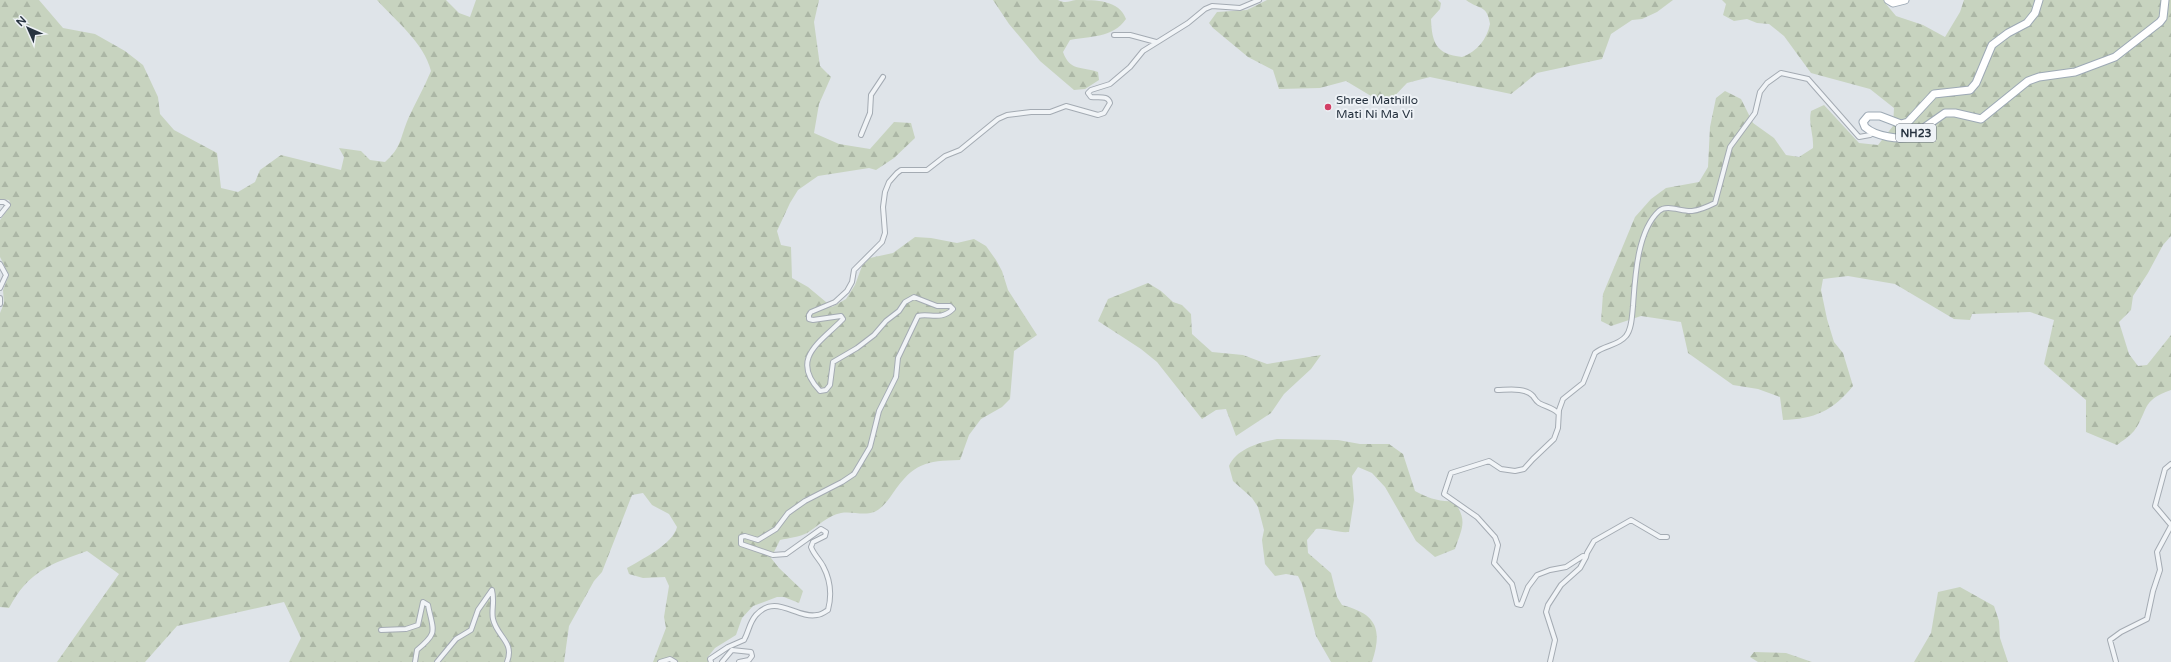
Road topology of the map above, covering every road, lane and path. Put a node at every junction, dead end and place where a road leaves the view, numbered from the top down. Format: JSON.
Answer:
{"nodes":[{"id":1,"x":1259,"y":0,"type":"edge"},
{"id":2,"x":1888,"y":0,"type":"edge"},
{"id":3,"x":1905,"y":0,"type":"edge"},
{"id":4,"x":2039,"y":0,"type":"edge"},
{"id":5,"x":2165,"y":0,"type":"edge"},
{"id":6,"x":1114,"y":35,"type":"dead end"},
{"id":7,"x":1156,"y":42,"type":"junction"},
{"id":8,"x":883,"y":77,"type":"dead end"},
{"id":9,"x":1873,"y":132,"type":"junction"},
{"id":10,"x":861,"y":135,"type":"dead end"},
{"id":11,"x":0,"y":202,"type":"edge"},
{"id":12,"x":0,"y":215,"type":"edge"},
{"id":13,"x":0,"y":264,"type":"edge"},
{"id":14,"x":0,"y":288,"type":"edge"},
{"id":15,"x":0,"y":298,"type":"edge"},
{"id":16,"x":0,"y":304,"type":"edge"},
{"id":17,"x":1497,"y":390,"type":"dead end"},
{"id":18,"x":1558,"y":413,"type":"junction"},
{"id":19,"x":2171,"y":464,"type":"edge"},
{"id":20,"x":2171,"y":525,"type":"edge"},
{"id":21,"x":1667,"y":537,"type":"dead end"},
{"id":22,"x":1586,"y":557,"type":"junction"},
{"id":23,"x":381,"y":630,"type":"dead end"},
{"id":24,"x":415,"y":662,"type":"edge"},
{"id":25,"x":437,"y":662,"type":"edge"},
{"id":26,"x":507,"y":662,"type":"edge"},
{"id":27,"x":660,"y":662,"type":"edge"},
{"id":28,"x":675,"y":662,"type":"edge"},
{"id":29,"x":711,"y":662,"type":"edge"},
{"id":30,"x":722,"y":662,"type":"edge"},
{"id":31,"x":738,"y":662,"type":"edge"},
{"id":32,"x":1550,"y":662,"type":"edge"},
{"id":33,"x":2116,"y":662,"type":"edge"}],
"edges":[{"from":1,"to":7,"type":"street"},
{"from":2,"to":3,"type":"main road"},
{"from":4,"to":9,"type":"main road","number":"NH23"},
{"from":5,"to":9,"type":"main road","number":"NH23"},
{"from":6,"to":7,"type":"street"},
{"from":7,"to":29,"type":"street"},
{"from":8,"to":10,"type":"street"},
{"from":9,"to":18,"type":"street"},
{"from":11,"to":12,"type":"street"},
{"from":13,"to":14,"type":"street"},
{"from":15,"to":16,"type":"street"},
{"from":17,"to":18,"type":"street"},
{"from":18,"to":22,"type":"street"},
{"from":19,"to":20,"type":"street"},
{"from":20,"to":33,"type":"street"},
{"from":21,"to":22,"type":"street"},
{"from":22,"to":32,"type":"street"},
{"from":23,"to":24,"type":"street"},
{"from":25,"to":26,"type":"street"},
{"from":27,"to":28,"type":"street"},
{"from":30,"to":31,"type":"street"}]}
